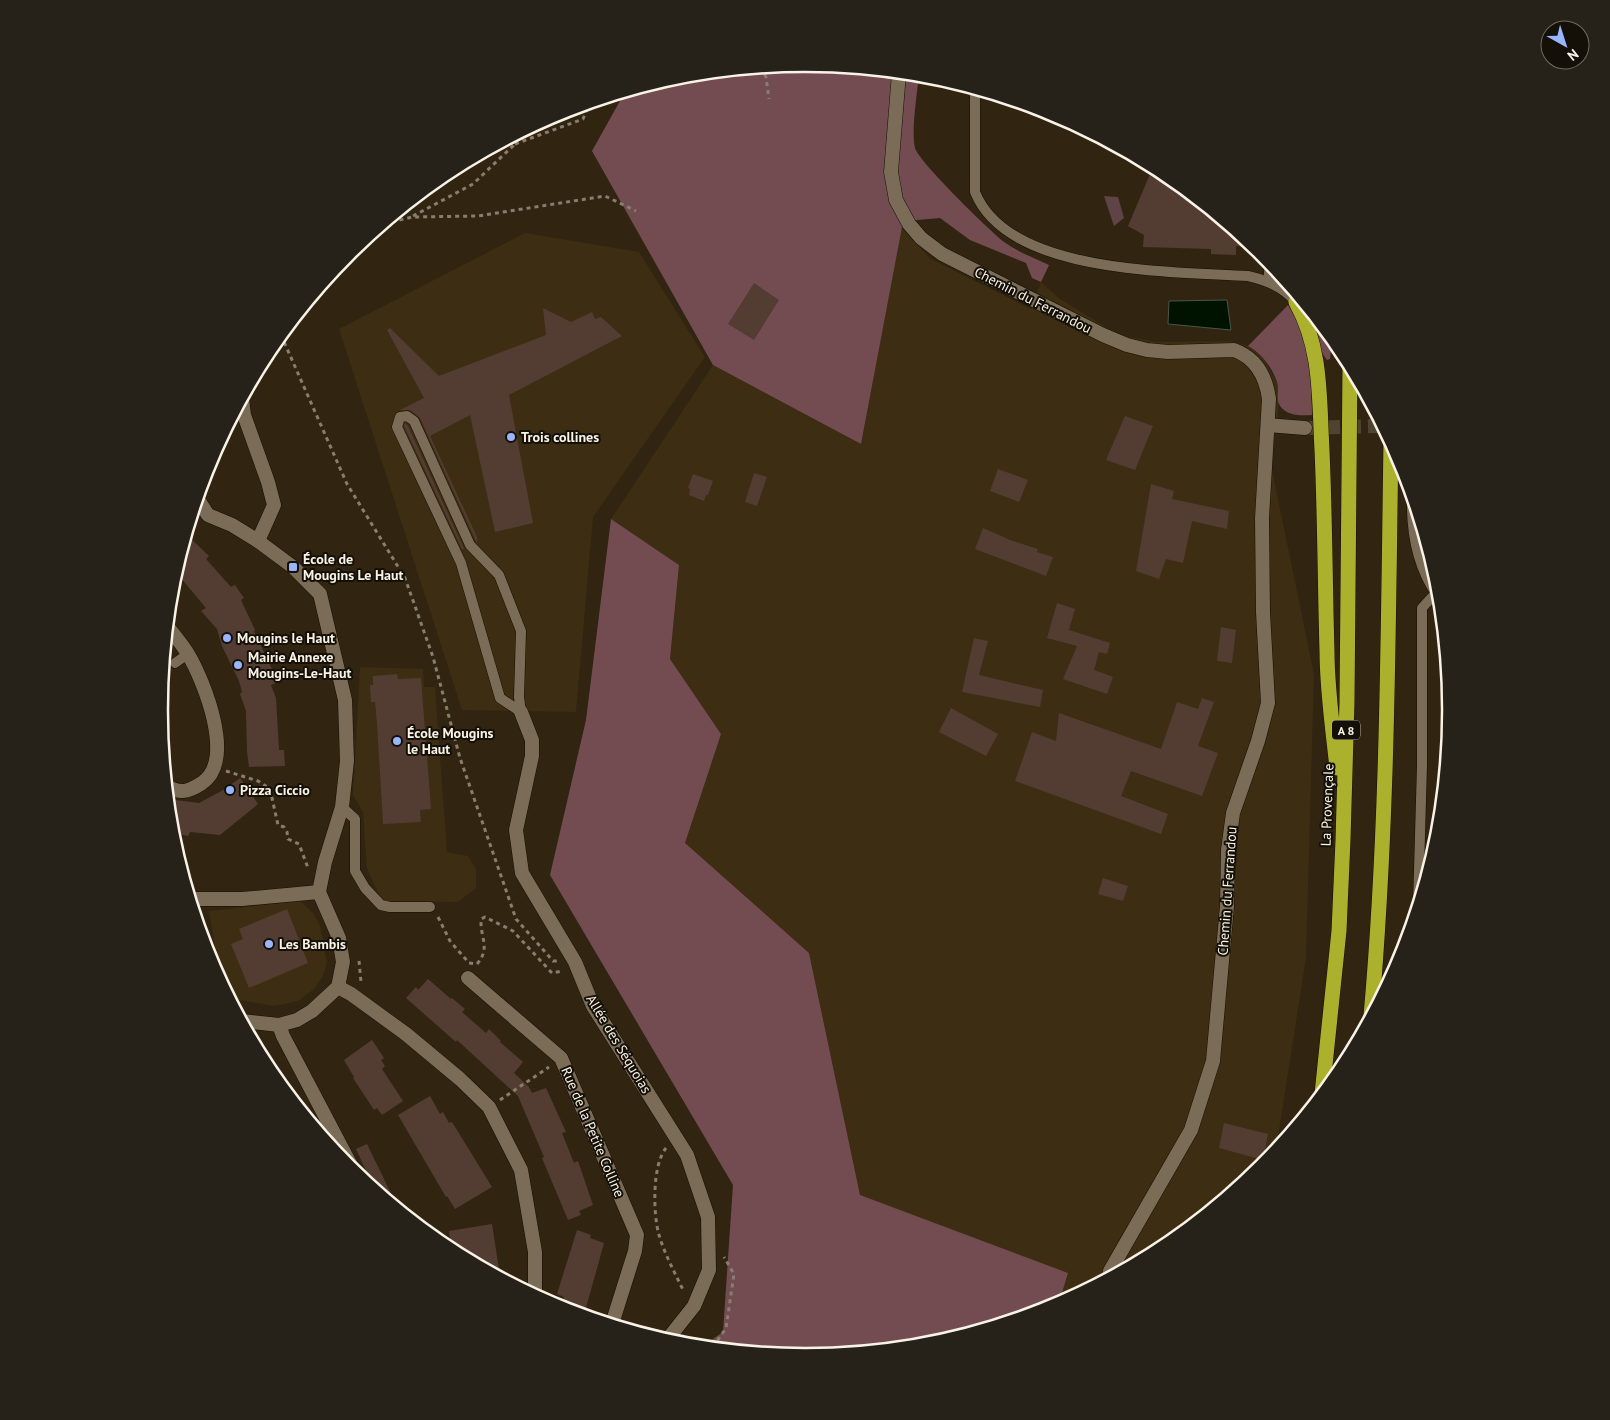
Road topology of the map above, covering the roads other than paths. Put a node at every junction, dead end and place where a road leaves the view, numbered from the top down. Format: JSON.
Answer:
{"nodes":[{"id":1,"x":898,"y":80,"type":"edge"},
{"id":2,"x":975,"y":96,"type":"edge"},
{"id":3,"x":1269,"y":273,"type":"edge"},
{"id":4,"x":1268,"y":282,"type":"junction"},
{"id":5,"x":1284,"y":290,"type":"edge"},
{"id":6,"x":1301,"y":310,"type":"edge"},
{"id":7,"x":1350,"y":380,"type":"edge"},
{"id":8,"x":243,"y":409,"type":"edge"},
{"id":9,"x":1268,"y":425,"type":"junction"},
{"id":10,"x":1305,"y":428,"type":"tunnel mouth"},
{"id":11,"x":1391,"y":459,"type":"edge"},
{"id":12,"x":201,"y":504,"type":"edge"},
{"id":13,"x":1412,"y":517,"type":"edge"},
{"id":14,"x":258,"y":541,"type":"junction"},
{"id":15,"x":1430,"y":584,"type":"edge"},
{"id":16,"x":1432,"y":598,"type":"edge"},
{"id":17,"x":172,"y":633,"type":"edge"},
{"id":18,"x":188,"y":654,"type":"junction"},
{"id":19,"x":175,"y":663,"type":"dead end"},
{"id":20,"x":521,"y":712,"type":"junction"},
{"id":21,"x":173,"y":789,"type":"edge"},
{"id":22,"x":342,"y":807,"type":"junction"},
{"id":23,"x":1343,"y":840,"type":"junction"},
{"id":24,"x":1419,"y":883,"type":"edge"},
{"id":25,"x":318,"y":892,"type":"junction"},
{"id":26,"x":196,"y":900,"type":"edge"},
{"id":27,"x":430,"y":907,"type":"road end"},
{"id":28,"x":468,"y":978,"type":"dead end"},
{"id":29,"x":338,"y":988,"type":"junction"},
{"id":30,"x":1372,"y":1001,"type":"edge"},
{"id":31,"x":249,"y":1022,"type":"edge"},
{"id":32,"x":279,"y":1025,"type":"junction"},
{"id":33,"x":1323,"y":1080,"type":"edge"},
{"id":34,"x":341,"y":1147,"type":"edge"},
{"id":35,"x":1111,"y":1269,"type":"edge"},
{"id":36,"x":536,"y":1288,"type":"edge"},
{"id":37,"x":614,"y":1318,"type":"edge"},
{"id":38,"x":672,"y":1333,"type":"edge"}],
"edges":[{"from":1,"to":9,"type":"street","name":"Chemin du Ferrandou"},
{"from":2,"to":4,"type":"lane"},
{"from":3,"to":4,"type":"lane"},
{"from":4,"to":5,"type":"lane"},
{"from":6,"to":23,"type":"highway"},
{"from":7,"to":23,"type":"highway","name":"La Provençale","number":"A 8"},
{"from":8,"to":14,"type":"street"},
{"from":9,"to":10,"type":"street"},
{"from":9,"to":35,"type":"street","name":"Chemin du Ferrandou"},
{"from":11,"to":30,"type":"highway"},
{"from":12,"to":14,"type":"street"},
{"from":13,"to":15,"type":"lane"},
{"from":14,"to":22,"type":"street"},
{"from":16,"to":24,"type":"lane"},
{"from":17,"to":18,"type":"street"},
{"from":18,"to":19,"type":"lane"},
{"from":18,"to":21,"type":"street"},
{"from":20,"to":20,"type":"lane"},
{"from":20,"to":38,"type":"street","name":"Allée des Séquoias"},
{"from":22,"to":25,"type":"street"},
{"from":22,"to":27,"type":"lane"},
{"from":23,"to":33,"type":"highway","name":"La Provençale","number":"A 8"},
{"from":25,"to":26,"type":"street"},
{"from":25,"to":29,"type":"street"},
{"from":28,"to":37,"type":"street","name":"Rue de la Petite Colline"},
{"from":29,"to":32,"type":"street"},
{"from":29,"to":36,"type":"street"},
{"from":31,"to":32,"type":"street"},
{"from":32,"to":34,"type":"street"}]}
